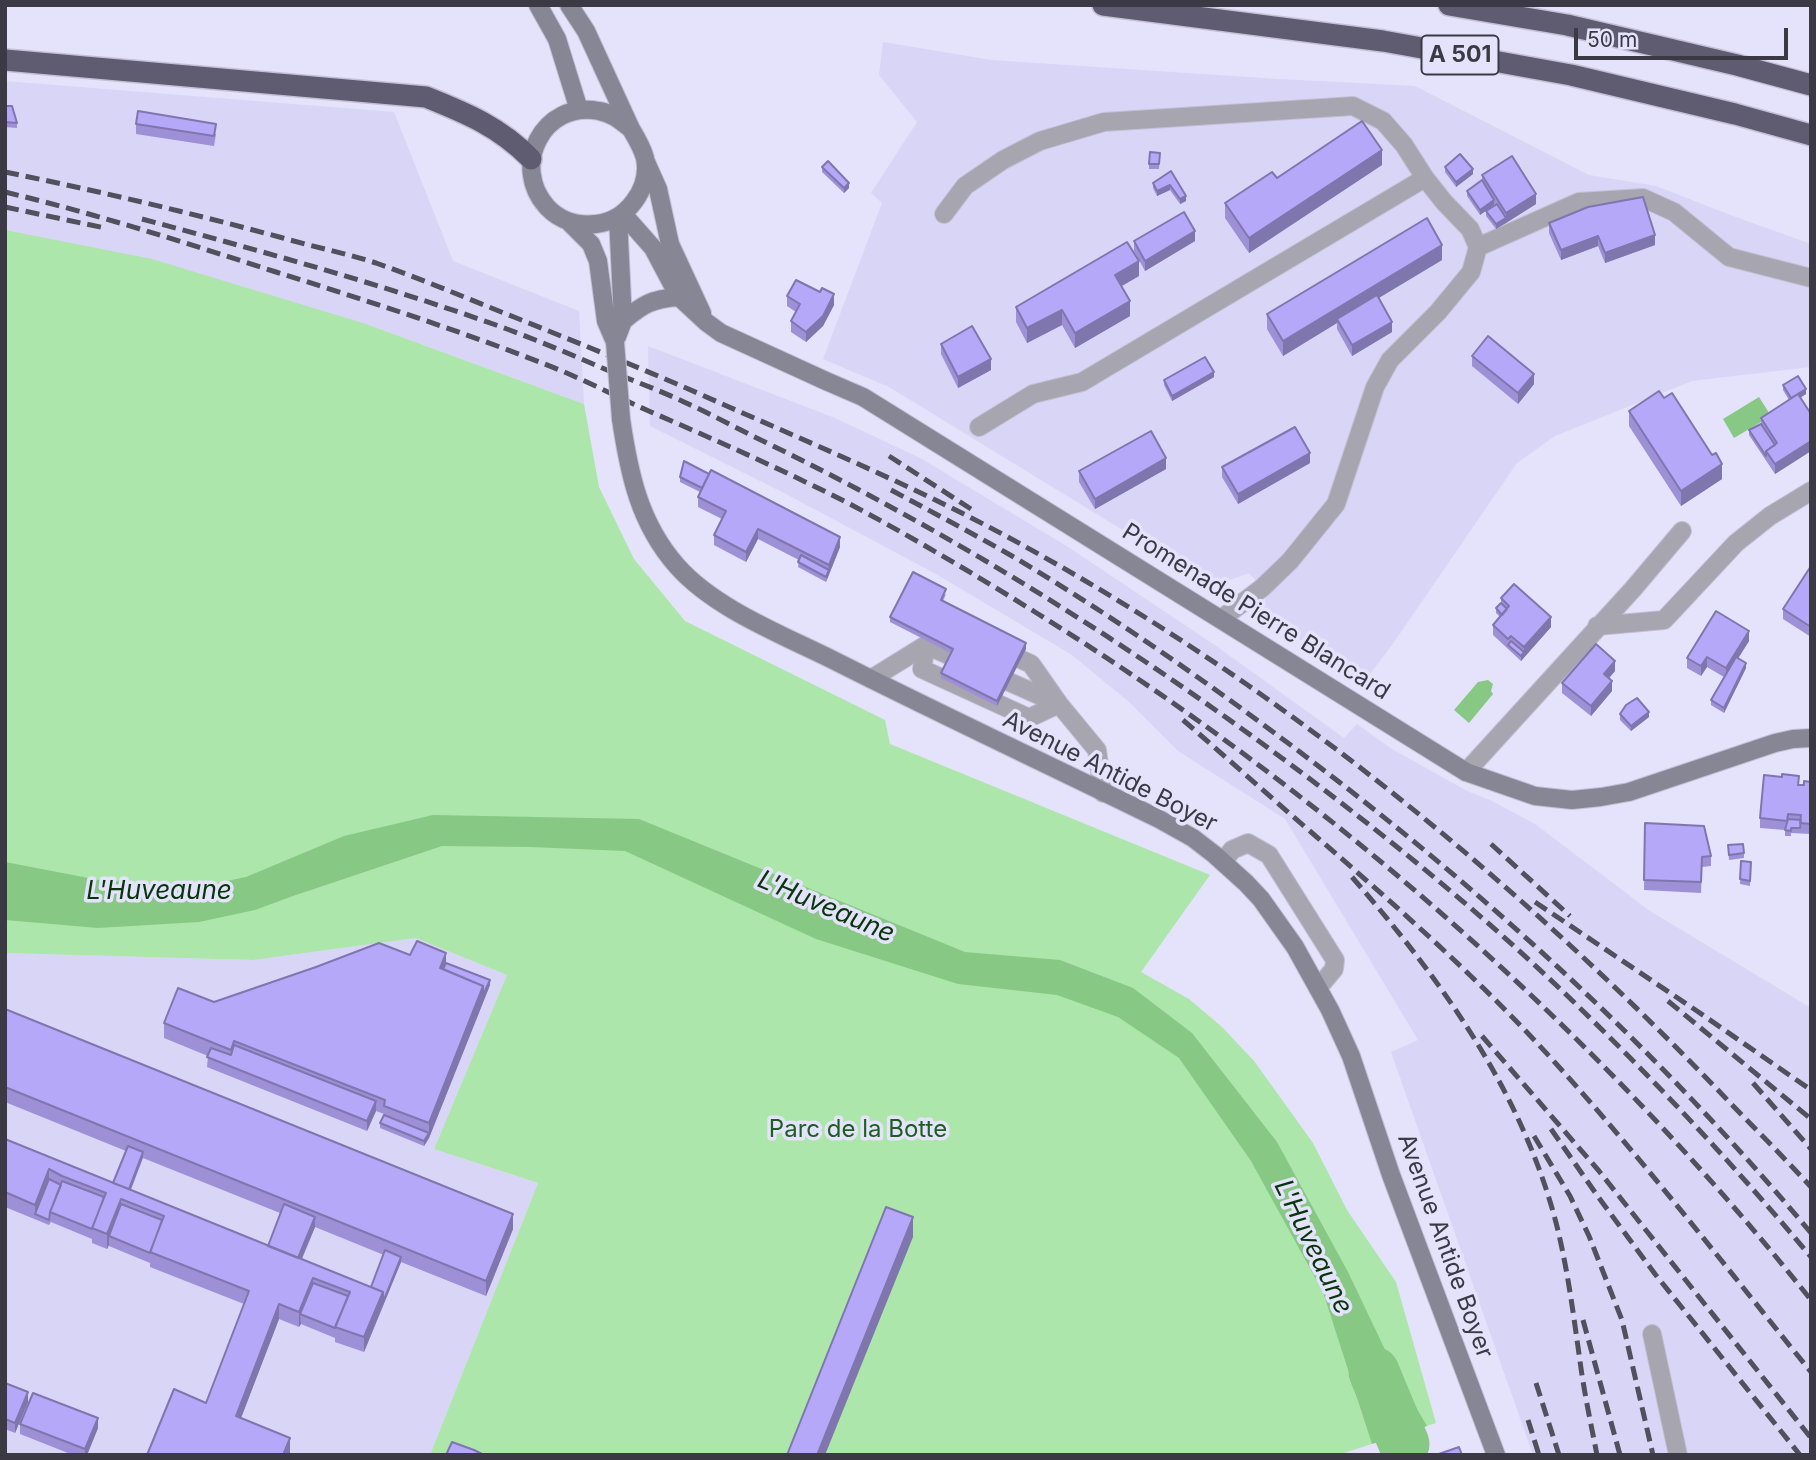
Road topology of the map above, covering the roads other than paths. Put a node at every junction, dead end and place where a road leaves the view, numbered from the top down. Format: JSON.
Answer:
{"nodes":[{"id":1,"x":538,"y":5,"type":"edge"},
{"id":2,"x":569,"y":5,"type":"edge"},
{"id":3,"x":1103,"y":5,"type":"edge"},
{"id":4,"x":1449,"y":5,"type":"edge"},
{"id":5,"x":5,"y":60,"type":"edge"},
{"id":6,"x":1811,"y":85,"type":"edge"},
{"id":7,"x":579,"y":110,"type":"junction"},
{"id":8,"x":631,"y":129,"type":"junction"},
{"id":9,"x":1811,"y":135,"type":"edge"},
{"id":10,"x":531,"y":159,"type":"junction"},
{"id":11,"x":645,"y":160,"type":"junction"},
{"id":12,"x":1425,"y":178,"type":"junction"},
{"id":13,"x":944,"y":215,"type":"dead end"},
{"id":14,"x":620,"y":216,"type":"junction"},
{"id":15,"x":569,"y":222,"type":"junction"},
{"id":16,"x":1478,"y":247,"type":"junction"},
{"id":17,"x":1811,"y":278,"type":"edge"},
{"id":18,"x":679,"y":297,"type":"junction"},
{"id":19,"x":623,"y":321,"type":"junction"},
{"id":20,"x":706,"y":322,"type":"junction"},
{"id":21,"x":615,"y":342,"type":"junction"},
{"id":22,"x":979,"y":427,"type":"dead end"},
{"id":23,"x":1811,"y":491,"type":"edge"},
{"id":24,"x":1682,"y":531,"type":"dead end"},
{"id":25,"x":1221,"y":619,"type":"junction"},
{"id":26,"x":1598,"y":626,"type":"junction"},
{"id":27,"x":961,"y":633,"type":"edge"},
{"id":28,"x":984,"y":643,"type":"edge"},
{"id":29,"x":926,"y":645,"type":"junction"},
{"id":30,"x":871,"y":679,"type":"junction"},
{"id":31,"x":1059,"y":705,"type":"junction"},
{"id":32,"x":1811,"y":738,"type":"edge"},
{"id":33,"x":1466,"y":772,"type":"junction"},
{"id":34,"x":1103,"y":793,"type":"junction"},
{"id":35,"x":1223,"y":862,"type":"junction"},
{"id":36,"x":1318,"y":988,"type":"junction"},
{"id":37,"x":1652,"y":1334,"type":"dead end"},
{"id":38,"x":1496,"y":1455,"type":"edge"},
{"id":39,"x":1678,"y":1455,"type":"edge"}],
"edges":[{"from":1,"to":7,"type":"main road"},
{"from":2,"to":8,"type":"main road"},
{"from":3,"to":9,"type":"highway","number":"A 501"},
{"from":4,"to":6,"type":"highway","number":"A 501"},
{"from":5,"to":10,"type":"highway"},
{"from":7,"to":8,"type":"main road"},
{"from":7,"to":10,"type":"main road"},
{"from":8,"to":11,"type":"main road"},
{"from":10,"to":15,"type":"main road"},
{"from":11,"to":14,"type":"main road"},
{"from":11,"to":20,"type":"main road"},
{"from":12,"to":13,"type":"lane"},
{"from":12,"to":16,"type":"lane"},
{"from":12,"to":22,"type":"lane"},
{"from":14,"to":15,"type":"main road"},
{"from":14,"to":18,"type":"main road","name":"Promenade Pierre Blancard"},
{"from":14,"to":19,"type":"main road","name":"Avenue Antide Boyer"},
{"from":15,"to":21,"type":"main road","name":"Avenue Antide Boyer"},
{"from":16,"to":17,"type":"lane"},
{"from":16,"to":25,"type":"lane"},
{"from":18,"to":19,"type":"main road"},
{"from":18,"to":20,"type":"main road","name":"Promenade Pierre Blancard"},
{"from":19,"to":21,"type":"main road","name":"Avenue Antide Boyer"},
{"from":20,"to":25,"type":"main road","name":"Promenade Pierre Blancard"},
{"from":21,"to":30,"type":"main road","name":"Avenue Antide Boyer","bridge":true},
{"from":23,"to":26,"type":"lane"},
{"from":24,"to":26,"type":"lane"},
{"from":25,"to":33,"type":"main road","name":"Promenade Pierre Blancard"},
{"from":26,"to":33,"type":"lane"},
{"from":27,"to":29,"type":"lane"},
{"from":28,"to":31,"type":"lane"},
{"from":29,"to":30,"type":"lane"},
{"from":29,"to":31,"type":"lane"},
{"from":30,"to":34,"type":"main road","name":"Avenue Antide Boyer"},
{"from":31,"to":34,"type":"lane"},
{"from":32,"to":33,"type":"main road","name":"Promenade Pierre Blancard"},
{"from":34,"to":35,"type":"main road","name":"Avenue Antide Boyer"},
{"from":35,"to":36,"type":"main road","name":"Avenue Antide Boyer"},
{"from":35,"to":36,"type":"lane"},
{"from":36,"to":38,"type":"main road","name":"Avenue Antide Boyer"},
{"from":37,"to":39,"type":"lane"}]}
